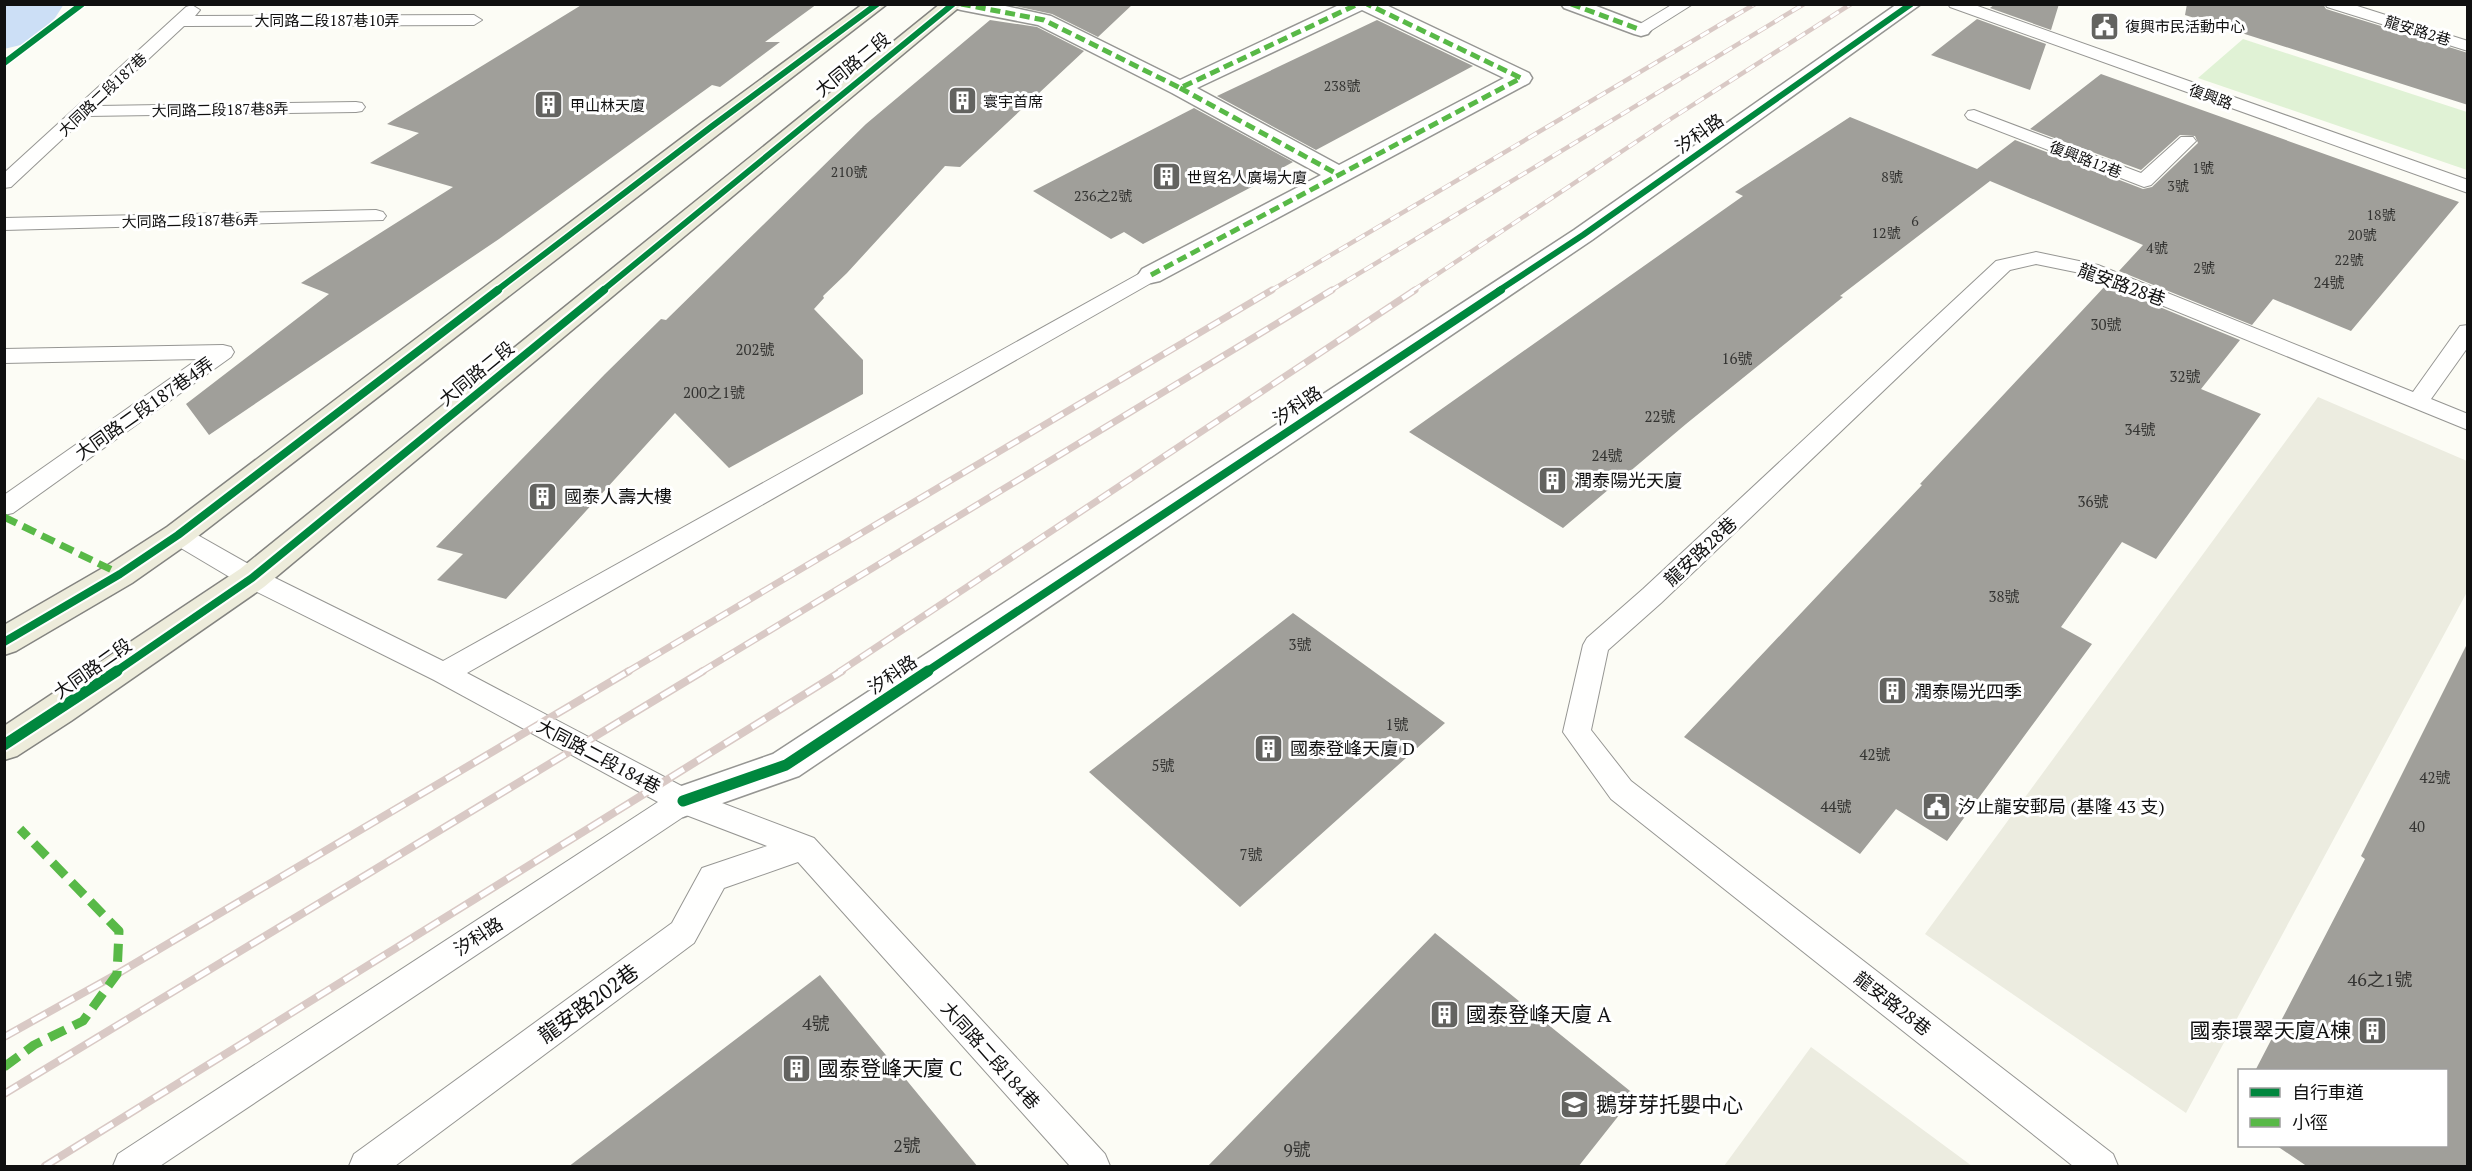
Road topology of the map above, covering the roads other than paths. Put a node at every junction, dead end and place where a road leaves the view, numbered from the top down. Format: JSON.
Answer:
{"nodes":[{"id":1,"x":197,"y":4,"type":"edge"},
{"id":2,"x":877,"y":4,"type":"edge"},
{"id":3,"x":953,"y":4,"type":"edge"},
{"id":4,"x":961,"y":4,"type":"edge"},
{"id":5,"x":1358,"y":4,"type":"edge"},
{"id":6,"x":1366,"y":4,"type":"edge"},
{"id":7,"x":1571,"y":4,"type":"edge"},
{"id":8,"x":1685,"y":4,"type":"edge"},
{"id":9,"x":1911,"y":4,"type":"edge"},
{"id":10,"x":1956,"y":4,"type":"edge"},
{"id":11,"x":2333,"y":4,"type":"edge"},
{"id":12,"x":474,"y":20,"type":"dead end"},
{"id":13,"x":181,"y":21,"type":"junction"},
{"id":14,"x":1641,"y":30,"type":"joint"},
{"id":15,"x":2468,"y":46,"type":"edge"},
{"id":16,"x":1180,"y":88,"type":"junction"},
{"id":17,"x":356,"y":107,"type":"dead end"},
{"id":18,"x":84,"y":111,"type":"junction"},
{"id":19,"x":1974,"y":115,"type":"dead end"},
{"id":20,"x":2187,"y":141,"type":"dead end"},
{"id":21,"x":1339,"y":175,"type":"junction"},
{"id":22,"x":4,"y":183,"type":"edge"},
{"id":23,"x":2468,"y":187,"type":"edge"},
{"id":24,"x":376,"y":216,"type":"dead end"},
{"id":25,"x":4,"y":224,"type":"edge"},
{"id":26,"x":1151,"y":275,"type":"joint"},
{"id":27,"x":2468,"y":331,"type":"edge"},
{"id":28,"x":4,"y":356,"type":"edge"},
{"id":29,"x":2418,"y":402,"type":"junction"},
{"id":30,"x":2468,"y":423,"type":"edge"},
{"id":31,"x":4,"y":507,"type":"edge"},
{"id":32,"x":178,"y":535,"type":"junction"},
{"id":33,"x":252,"y":578,"type":"junction"},
{"id":34,"x":4,"y":642,"type":"edge"},
{"id":35,"x":444,"y":673,"type":"junction"},
{"id":36,"x":4,"y":745,"type":"edge"},
{"id":37,"x":683,"y":801,"type":"junction"},
{"id":38,"x":803,"y":847,"type":"junction"},
{"id":39,"x":130,"y":1167,"type":"edge"},
{"id":40,"x":366,"y":1167,"type":"edge"},
{"id":41,"x":1093,"y":1167,"type":"edge"},
{"id":42,"x":2101,"y":1167,"type":"edge"}],
"edges":[{"from":1,"to":13,"type":"lane","name":"大同路二段187巷"},
{"from":2,"to":32,"type":"main road","name":"大同路二段"},
{"from":3,"to":33,"type":"main road","name":"大同路二段"},
{"from":4,"to":16,"type":"street"},
{"from":5,"to":16,"type":"street"},
{"from":6,"to":21,"type":"street"},
{"from":7,"to":14,"type":"street"},
{"from":8,"to":14,"type":"lane"},
{"from":9,"to":37,"type":"street","name":"汐科路"},
{"from":10,"to":23,"type":"lane","name":"復興路"},
{"from":11,"to":15,"type":"lane","name":"龍安路2巷"},
{"from":12,"to":13,"type":"lane","name":"大同路二段187巷10弄"},
{"from":13,"to":18,"type":"lane","name":"大同路二段187巷"},
{"from":16,"to":21,"type":"street"},
{"from":17,"to":18,"type":"lane","name":"大同路二段187巷8弄"},
{"from":18,"to":22,"type":"lane","name":"大同路二段187巷"},
{"from":19,"to":20,"type":"lane","name":"復興路12巷"},
{"from":21,"to":26,"type":"street"},
{"from":24,"to":25,"type":"lane","name":"大同路二段187巷6弄"},
{"from":26,"to":35,"type":"lane"},
{"from":27,"to":29,"type":"lane"},
{"from":28,"to":31,"type":"lane","name":"大同路二段187巷4弄"},
{"from":29,"to":30,"type":"lane","name":"龍安路28巷"},
{"from":29,"to":42,"type":"lane","name":"龍安路28巷"},
{"from":32,"to":33,"type":"lane","name":"大同路二段184巷"},
{"from":32,"to":34,"type":"main road","name":"大同路二段"},
{"from":33,"to":35,"type":"lane","name":"大同路二段184巷"},
{"from":33,"to":36,"type":"main road","name":"大同路二段"},
{"from":35,"to":37,"type":"lane","name":"大同路二段184巷"},
{"from":37,"to":38,"type":"lane","name":"大同路二段184巷"},
{"from":37,"to":39,"type":"lane","name":"汐科路"},
{"from":38,"to":40,"type":"lane","name":"龍安路202巷"},
{"from":38,"to":41,"type":"lane","name":"大同路二段184巷"}]}
